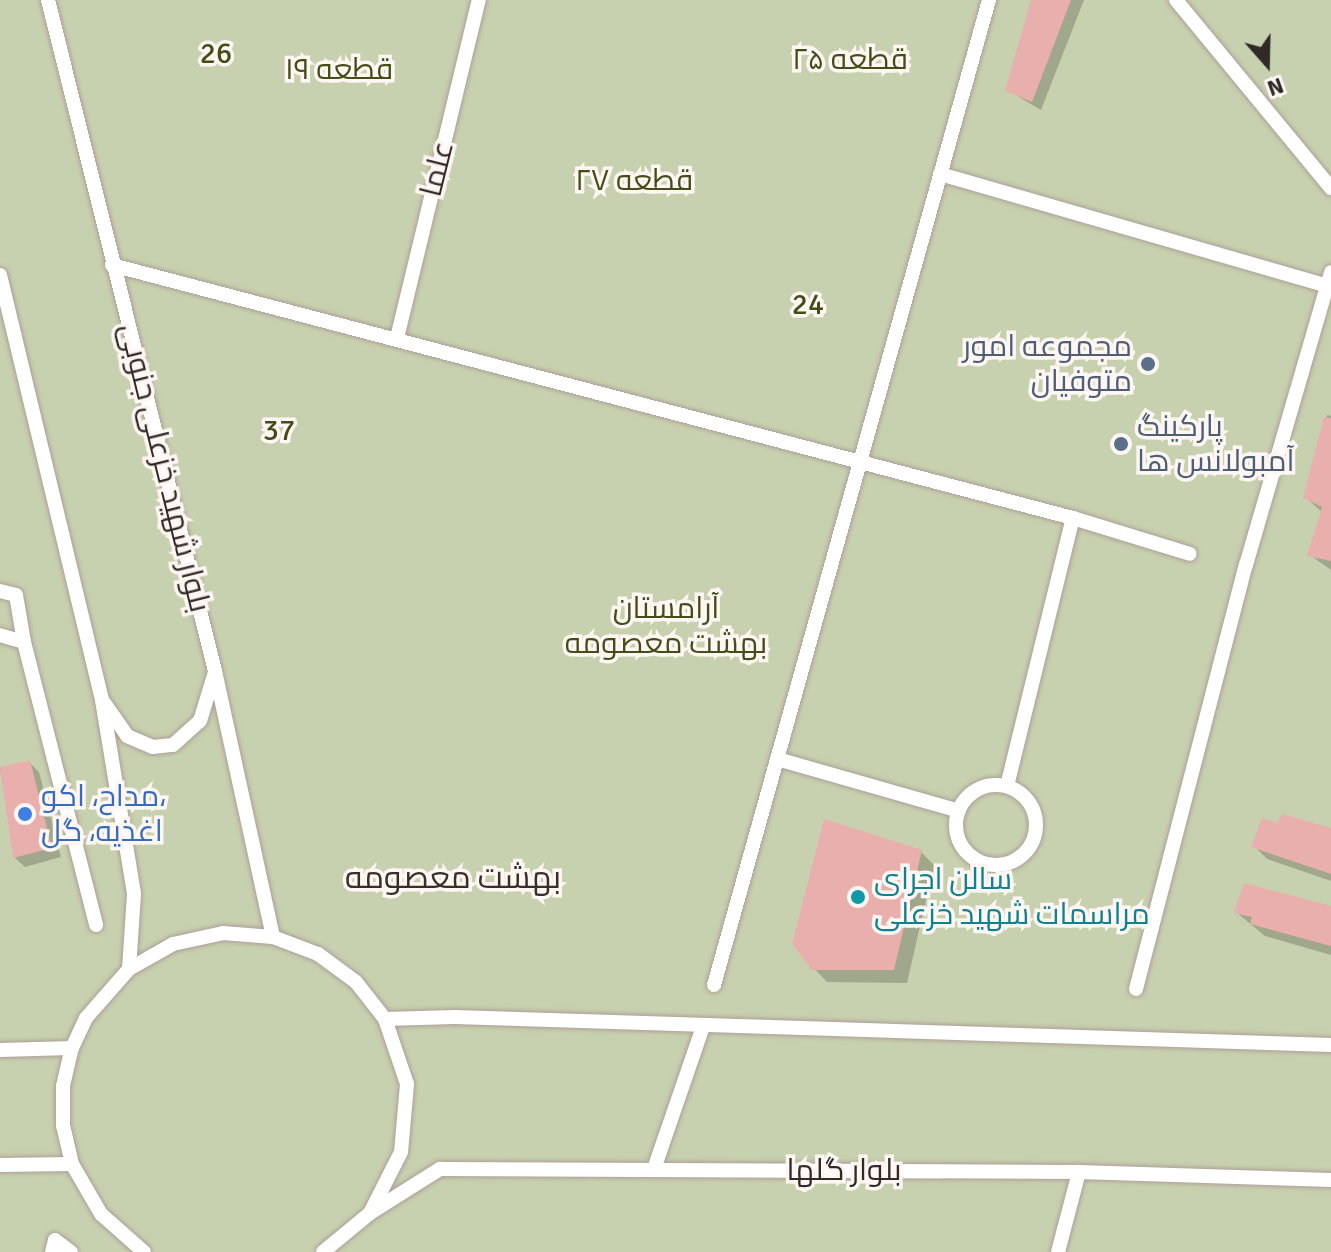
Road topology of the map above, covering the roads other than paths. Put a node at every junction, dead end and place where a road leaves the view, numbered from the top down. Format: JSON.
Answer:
{"nodes":[{"id":1,"x":48,"y":0,"type":"edge"},
{"id":2,"x":479,"y":0,"type":"edge"},
{"id":3,"x":989,"y":0,"type":"edge"},
{"id":4,"x":1176,"y":0,"type":"edge"},
{"id":5,"x":940,"y":174,"type":"junction"},
{"id":6,"x":1331,"y":188,"type":"edge"},
{"id":7,"x":112,"y":265,"type":"junction"},
{"id":8,"x":0,"y":275,"type":"edge"},
{"id":9,"x":1329,"y":279,"type":"edge"},
{"id":10,"x":397,"y":338,"type":"junction"},
{"id":11,"x":860,"y":461,"type":"junction"},
{"id":12,"x":1073,"y":518,"type":"junction"},
{"id":13,"x":1190,"y":554,"type":"dead end"},
{"id":14,"x":0,"y":591,"type":"edge"},
{"id":15,"x":0,"y":635,"type":"edge"},
{"id":16,"x":24,"y":642,"type":"junction"},
{"id":17,"x":215,"y":671,"type":"junction"},
{"id":18,"x":102,"y":700,"type":"junction"},
{"id":19,"x":777,"y":759,"type":"junction"},
{"id":20,"x":1007,"y":786,"type":"junction"},
{"id":21,"x":959,"y":811,"type":"junction"},
{"id":22,"x":96,"y":925,"type":"dead end"},
{"id":23,"x":273,"y":937,"type":"junction"},
{"id":24,"x":129,"y":969,"type":"junction"},
{"id":25,"x":714,"y":985,"type":"dead end"},
{"id":26,"x":1136,"y":989,"type":"dead end"},
{"id":27,"x":385,"y":1019,"type":"junction"},
{"id":28,"x":703,"y":1027,"type":"junction"},
{"id":29,"x":1331,"y":1045,"type":"edge"},
{"id":30,"x":72,"y":1048,"type":"junction"},
{"id":31,"x":0,"y":1050,"type":"edge"},
{"id":32,"x":72,"y":1164,"type":"junction"},
{"id":33,"x":0,"y":1165,"type":"edge"},
{"id":34,"x":654,"y":1169,"type":"junction"},
{"id":35,"x":1079,"y":1172,"type":"junction"},
{"id":36,"x":1331,"y":1180,"type":"edge"},
{"id":37,"x":370,"y":1213,"type":"junction"},
{"id":38,"x":348,"y":1235,"type":"junction"},
{"id":39,"x":52,"y":1252,"type":"edge"},
{"id":40,"x":71,"y":1252,"type":"edge"},
{"id":41,"x":144,"y":1252,"type":"edge"},
{"id":42,"x":323,"y":1252,"type":"edge"},
{"id":43,"x":347,"y":1252,"type":"edge"},
{"id":44,"x":1058,"y":1252,"type":"edge"}],
"edges":[{"from":1,"to":7,"type":"lane","name":"بلوار شهید خزعلی جنوبی"},
{"from":2,"to":10,"type":"lane","name":"علما"},
{"from":3,"to":5,"type":"lane"},
{"from":4,"to":6,"type":"lane"},
{"from":5,"to":9,"type":"lane"},
{"from":5,"to":11,"type":"lane"},
{"from":7,"to":10,"type":"lane"},
{"from":7,"to":17,"type":"lane","name":"بلوار شهید خزعلی جنوبی"},
{"from":8,"to":18,"type":"lane"},
{"from":9,"to":26,"type":"lane"},
{"from":10,"to":11,"type":"lane"},
{"from":11,"to":12,"type":"lane"},
{"from":11,"to":19,"type":"lane"},
{"from":12,"to":13,"type":"lane"},
{"from":12,"to":20,"type":"lane"},
{"from":14,"to":16,"type":"lane"},
{"from":15,"to":16,"type":"lane"},
{"from":16,"to":22,"type":"lane"},
{"from":17,"to":18,"type":"lane"},
{"from":17,"to":23,"type":"lane","name":"بلوار شهید خزعلی جنوبی"},
{"from":18,"to":24,"type":"lane"},
{"from":19,"to":21,"type":"lane"},
{"from":19,"to":25,"type":"lane"},
{"from":20,"to":21,"type":"lane"},
{"from":20,"to":21,"type":"lane"},
{"from":23,"to":24,"type":"lane"},
{"from":23,"to":27,"type":"lane"},
{"from":24,"to":30,"type":"lane"},
{"from":27,"to":28,"type":"lane"},
{"from":27,"to":37,"type":"lane"},
{"from":28,"to":29,"type":"lane"},
{"from":28,"to":34,"type":"lane"},
{"from":30,"to":31,"type":"lane"},
{"from":30,"to":32,"type":"lane"},
{"from":32,"to":33,"type":"lane"},
{"from":32,"to":41,"type":"lane"},
{"from":34,"to":35,"type":"lane","name":"بلوار گلها"},
{"from":34,"to":37,"type":"lane","name":"بلوار گلها"},
{"from":35,"to":36,"type":"lane","name":"بلوار گلها"},
{"from":35,"to":44,"type":"lane"},
{"from":37,"to":38,"type":"lane"},
{"from":38,"to":42,"type":"lane"},
{"from":38,"to":43,"type":"lane"},
{"from":39,"to":40,"type":"lane"}]}
